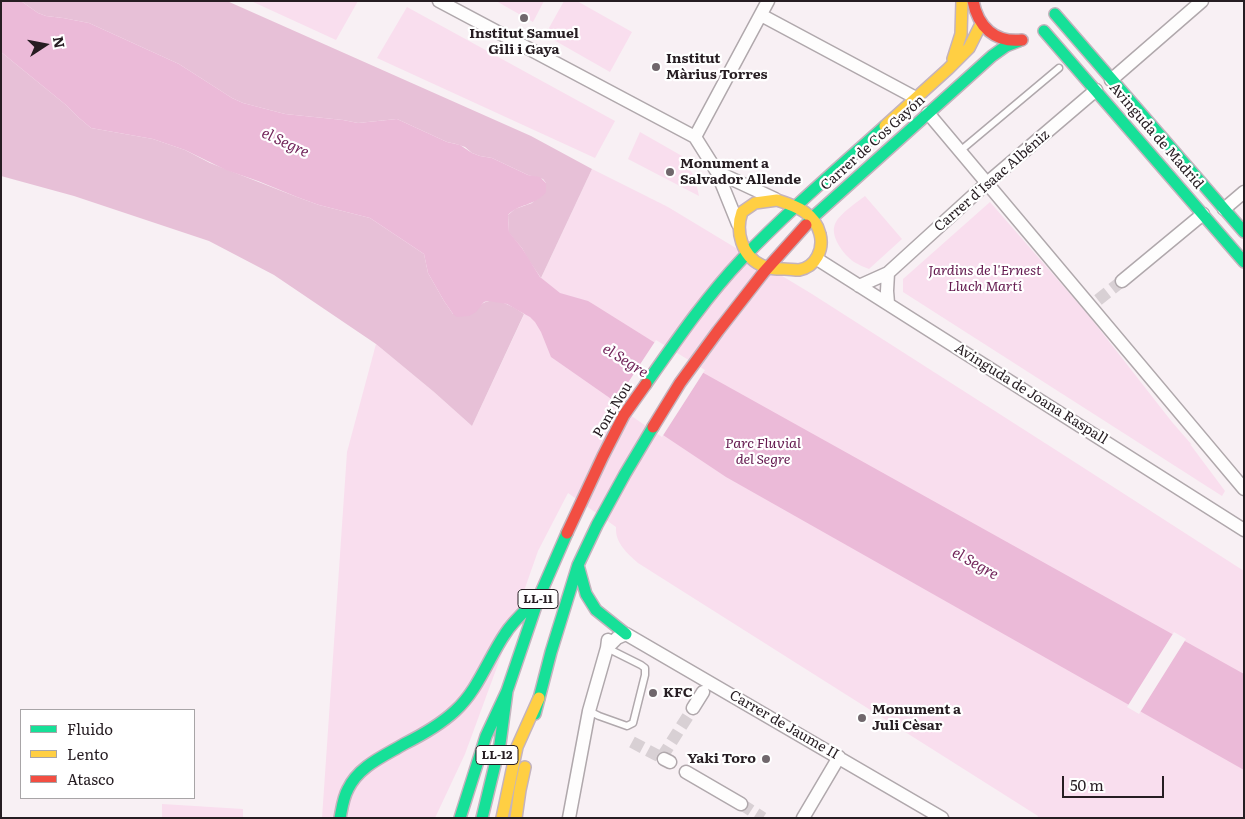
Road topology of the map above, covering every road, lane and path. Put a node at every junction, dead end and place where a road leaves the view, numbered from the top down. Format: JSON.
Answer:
{"nodes":[{"id":1,"x":439,"y":1,"type":"edge"},
{"id":2,"x":768,"y":1,"type":"edge"},
{"id":3,"x":962,"y":1,"type":"edge"},
{"id":4,"x":973,"y":1,"type":"edge"},
{"id":5,"x":1058,"y":1,"type":"edge"},
{"id":6,"x":1202,"y":1,"type":"edge"},
{"id":7,"x":1055,"y":14,"type":"junction"},
{"id":8,"x":760,"y":15,"type":"junction"},
{"id":9,"x":981,"y":24,"type":"junction"},
{"id":10,"x":1044,"y":30,"type":"junction"},
{"id":11,"x":1019,"y":41,"type":"junction"},
{"id":12,"x":1059,"y":68,"type":"dead end"},
{"id":13,"x":948,"y":69,"type":"junction"},
{"id":14,"x":1111,"y":80,"type":"junction"},
{"id":15,"x":1096,"y":90,"type":"junction"},
{"id":16,"x":916,"y":98,"type":"junction"},
{"id":17,"x":928,"y":113,"type":"junction"},
{"id":18,"x":696,"y":137,"type":"junction"},
{"id":19,"x":960,"y":151,"type":"junction"},
{"id":20,"x":717,"y":172,"type":"junction"},
{"id":21,"x":987,"y":183,"type":"junction"},
{"id":22,"x":1244,"y":192,"type":"edge"},
{"id":23,"x":777,"y":200,"type":"junction"},
{"id":24,"x":796,"y":206,"type":"junction"},
{"id":25,"x":1224,"y":209,"type":"junction"},
{"id":26,"x":1203,"y":214,"type":"junction"},
{"id":27,"x":812,"y":218,"type":"junction"},
{"id":28,"x":738,"y":225,"type":"junction"},
{"id":29,"x":1244,"y":232,"type":"edge"},
{"id":30,"x":744,"y":257,"type":"junction"},
{"id":31,"x":817,"y":259,"type":"junction"},
{"id":32,"x":1244,"y":262,"type":"edge"},
{"id":33,"x":767,"y":268,"type":"junction"},
{"id":34,"x":888,"y":273,"type":"junction"},
{"id":35,"x":1122,"y":281,"type":"tunnel mouth"},
{"id":36,"x":859,"y":286,"type":"junction"},
{"id":37,"x":888,"y":303,"type":"junction"},
{"id":38,"x":1244,"y":489,"type":"edge"},
{"id":39,"x":1243,"y":528,"type":"edge"},
{"id":40,"x":578,"y":565,"type":"junction"},
{"id":41,"x":539,"y":597,"type":"junction"},
{"id":42,"x":610,"y":621,"type":"junction"},
{"id":43,"x":626,"y":634,"type":"junction"},
{"id":44,"x":608,"y":648,"type":"junction"},
{"id":45,"x":507,"y":691,"type":"junction"},
{"id":46,"x":703,"y":692,"type":"dead end"},
{"id":47,"x":539,"y":698,"type":"junction"},
{"id":48,"x":692,"y":708,"type":"tunnel mouth"},
{"id":49,"x":589,"y":711,"type":"junction"},
{"id":50,"x":839,"y":757,"type":"junction"},
{"id":51,"x":686,"y":772,"type":"dead end"},
{"id":52,"x":741,"y":804,"type":"tunnel mouth"},
{"id":53,"x":340,"y":818,"type":"edge"},
{"id":54,"x":460,"y":818,"type":"edge"},
{"id":55,"x":482,"y":818,"type":"edge"},
{"id":56,"x":502,"y":818,"type":"edge"},
{"id":57,"x":516,"y":818,"type":"edge"},
{"id":58,"x":569,"y":818,"type":"edge"},
{"id":59,"x":803,"y":818,"type":"edge"},
{"id":60,"x":942,"y":818,"type":"edge"}],
"edges":[{"from":1,"to":18,"type":"street"},
{"from":2,"to":8,"type":"street"},
{"from":3,"to":13,"type":"main road"},
{"from":4,"to":9,"type":"main road"},
{"from":5,"to":7,"type":"main road"},
{"from":6,"to":14,"type":"street"},
{"from":7,"to":10,"type":"main road"},
{"from":7,"to":14,"type":"main road","name":"Avinguda de Madrid"},
{"from":8,"to":16,"type":"street"},
{"from":8,"to":18,"type":"street"},
{"from":9,"to":11,"type":"main road"},
{"from":9,"to":13,"type":"main road","name":"Carrer de Cos Gayón"},
{"from":10,"to":11,"type":"main road","name":"Carrer de Cos Gayón"},
{"from":10,"to":15,"type":"main road","name":"Avinguda de Madrid"},
{"from":11,"to":17,"type":"main road","name":"Carrer de Cos Gayón"},
{"from":12,"to":19,"type":"lane"},
{"from":13,"to":16,"type":"main road","name":"Carrer de Cos Gayón"},
{"from":14,"to":25,"type":"main road","name":"Avinguda de Madrid"},
{"from":15,"to":21,"type":"street","name":"Carrer d'Isaac Albéniz"},
{"from":15,"to":26,"type":"main road","name":"Avinguda de Madrid"},
{"from":16,"to":24,"type":"main road","name":"Carrer de Cos Gayón"},
{"from":17,"to":19,"type":"street"},
{"from":17,"to":27,"type":"main road","name":"Carrer de Cos Gayón"},
{"from":18,"to":20,"type":"street"},
{"from":19,"to":21,"type":"street"},
{"from":20,"to":23,"type":"street"},
{"from":20,"to":28,"type":"street"},
{"from":21,"to":34,"type":"street","name":"Carrer d'Isaac Albéniz"},
{"from":21,"to":38,"type":"street"},
{"from":22,"to":25,"type":"street"},
{"from":23,"to":24,"type":"main road"},
{"from":23,"to":28,"type":"main road"},
{"from":24,"to":27,"type":"main road"},
{"from":24,"to":30,"type":"main road","name":"Carrer de Cos Gayón"},
{"from":25,"to":29,"type":"main road","name":"Avinguda de Madrid"},
{"from":26,"to":32,"type":"main road","name":"Avinguda de Madrid"},
{"from":26,"to":35,"type":"street"},
{"from":27,"to":31,"type":"main road"},
{"from":27,"to":33,"type":"main road","name":"Carrer de Cos Gayón"},
{"from":28,"to":30,"type":"main road"},
{"from":30,"to":33,"type":"main road"},
{"from":30,"to":41,"type":"main road","name":"Pont Nou","number":"LL-11"},
{"from":31,"to":33,"type":"main road"},
{"from":31,"to":36,"type":"street","name":"Avinguda de Joana Raspall"},
{"from":33,"to":40,"type":"main road","name":"Carrer de Cos Gayón","number":"LL-11"},
{"from":34,"to":36,"type":"street","name":"Carrer d'Isaac Albéniz"},
{"from":34,"to":37,"type":"street"},
{"from":36,"to":37,"type":"street","name":"Avinguda de Joana Raspall"},
{"from":37,"to":39,"type":"street","name":"Avinguda de Joana Raspall"},
{"from":40,"to":42,"type":"main road"},
{"from":40,"to":47,"type":"main road","number":"LL-11"},
{"from":41,"to":45,"type":"main road","number":"LL-11"},
{"from":41,"to":53,"type":"main road"},
{"from":42,"to":43,"type":"main road"},
{"from":42,"to":44,"type":"street"},
{"from":43,"to":44,"type":"street"},
{"from":43,"to":50,"type":"street","name":"Carrer de Jaume II"},
{"from":44,"to":49,"type":"street"},
{"from":44,"to":49,"type":"lane"},
{"from":45,"to":54,"type":"main road","number":"LL-11"},
{"from":45,"to":55,"type":"main road","number":"LL-12"},
{"from":46,"to":48,"type":"street"},
{"from":47,"to":56,"type":"main road","number":"LL-12"},
{"from":47,"to":57,"type":"main road","number":"LL-11"},
{"from":49,"to":58,"type":"street"},
{"from":50,"to":59,"type":"street"},
{"from":50,"to":60,"type":"street","name":"Carrer de Jaume II"},
{"from":51,"to":52,"type":"street"}]}
